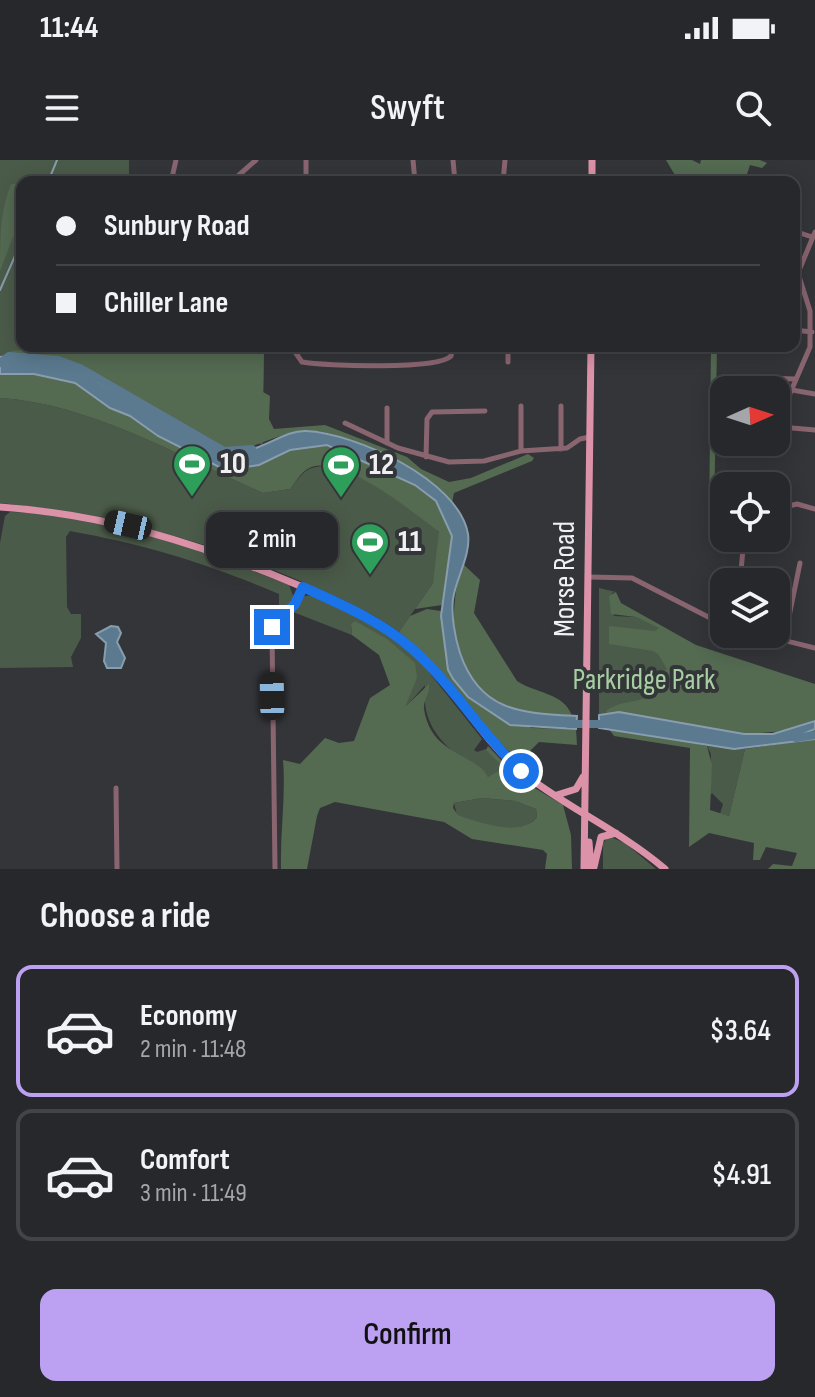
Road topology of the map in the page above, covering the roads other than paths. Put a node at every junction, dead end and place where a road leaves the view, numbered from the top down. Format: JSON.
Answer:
{"nodes":[{"id":1,"x":256,"y":160,"type":"edge"},
{"id":2,"x":238,"y":176,"type":"edge"},
{"id":3,"x":813,"y":239,"type":"edge"},
{"id":4,"x":800,"y":268,"type":"edge"},
{"id":5,"x":800,"y":281,"type":"edge"},
{"id":6,"x":800,"y":331,"type":"edge"},
{"id":7,"x":812,"y":332,"type":"junction"},
{"id":8,"x":813,"y":347,"type":"edge"},
{"id":9,"x":293,"y":352,"type":"edge"},
{"id":10,"x":452,"y":352,"type":"edge"},
{"id":11,"x":508,"y":352,"type":"edge"},
{"id":12,"x":591,"y":352,"type":"edge"},
{"id":13,"x":508,"y":362,"type":"dead end"},
{"id":14,"x":790,"y":379,"type":"edge"},
{"id":15,"x":796,"y":379,"type":"junction"},
{"id":16,"x":792,"y":390,"type":"junction"},
{"id":17,"x":815,"y":394,"type":"edge"},
{"id":18,"x":790,"y":397,"type":"edge"},
{"id":19,"x":521,"y":406,"type":"dead end"},
{"id":20,"x":561,"y":406,"type":"dead end"},
{"id":21,"x":387,"y":408,"type":"dead end"},
{"id":22,"x":485,"y":411,"type":"dead end"},
{"id":23,"x":345,"y":423,"type":"dead end"},
{"id":24,"x":790,"y":428,"type":"edge"},
{"id":25,"x":815,"y":430,"type":"edge"},
{"id":26,"x":590,"y":437,"type":"junction"},
{"id":27,"x":387,"y":443,"type":"junction"},
{"id":28,"x":561,"y":449,"type":"junction"},
{"id":29,"x":521,"y":451,"type":"junction"},
{"id":30,"x":426,"y":457,"type":"junction"},
{"id":31,"x":790,"y":506,"type":"edge"},
{"id":32,"x":0,"y":507,"type":"edge"},
{"id":33,"x":815,"y":509,"type":"edge"},
{"id":34,"x":800,"y":563,"type":"dead end"},
{"id":35,"x":589,"y":577,"type":"junction"},
{"id":36,"x":303,"y":587,"type":"junction"},
{"id":37,"x":790,"y":612,"type":"edge"},
{"id":38,"x":710,"y":619,"type":"edge"},
{"id":39,"x":790,"y":642,"type":"edge"},
{"id":40,"x":815,"y":648,"type":"edge"},
{"id":41,"x":586,"y":768,"type":"junction"},
{"id":42,"x":116,"y":788,"type":"dead end"},
{"id":43,"x":557,"y":795,"type":"junction"},
{"id":44,"x":586,"y":812,"type":"junction"},
{"id":45,"x":619,"y":833,"type":"junction"},
{"id":46,"x":117,"y":869,"type":"edge"},
{"id":47,"x":275,"y":869,"type":"edge"},
{"id":48,"x":584,"y":869,"type":"edge"},
{"id":49,"x":592,"y":869,"type":"edge"},
{"id":50,"x":665,"y":869,"type":"edge"}],
"edges":[{"from":1,"to":2,"type":"street"},
{"from":3,"to":4,"type":"street"},
{"from":5,"to":7,"type":"street"},
{"from":6,"to":7,"type":"street"},
{"from":7,"to":8,"type":"street"},
{"from":8,"to":15,"type":"street"},
{"from":9,"to":10,"type":"street"},
{"from":11,"to":13,"type":"street"},
{"from":12,"to":26,"type":"main road","name":"Morse Road"},
{"from":14,"to":15,"type":"street"},
{"from":15,"to":16,"type":"street"},
{"from":16,"to":17,"type":"street"},
{"from":16,"to":18,"type":"street"},
{"from":19,"to":29,"type":"street"},
{"from":20,"to":28,"type":"street"},
{"from":21,"to":27,"type":"street"},
{"from":22,"to":30,"type":"street"},
{"from":23,"to":27,"type":"street"},
{"from":24,"to":25,"type":"street"},
{"from":26,"to":28,"type":"street"},
{"from":26,"to":35,"type":"main road","name":"Morse Road"},
{"from":27,"to":30,"type":"street"},
{"from":28,"to":29,"type":"street"},
{"from":29,"to":30,"type":"street"},
{"from":31,"to":33,"type":"street"},
{"from":32,"to":36,"type":"main road"},
{"from":34,"to":37,"type":"street"},
{"from":35,"to":38,"type":"street"},
{"from":35,"to":41,"type":"main road","name":"Morse Road"},
{"from":36,"to":43,"type":"main road"},
{"from":36,"to":47,"type":"street"},
{"from":39,"to":40,"type":"street"},
{"from":41,"to":43,"type":"main road"},
{"from":41,"to":44,"type":"main road","name":"Morse Road"},
{"from":42,"to":46,"type":"street"},
{"from":43,"to":44,"type":"main road"},
{"from":44,"to":45,"type":"main road"},
{"from":44,"to":48,"type":"main road","name":"Morse Road"},
{"from":44,"to":49,"type":"main road","name":"Morse Road"},
{"from":45,"to":49,"type":"main road"},
{"from":45,"to":50,"type":"main road"}]}
